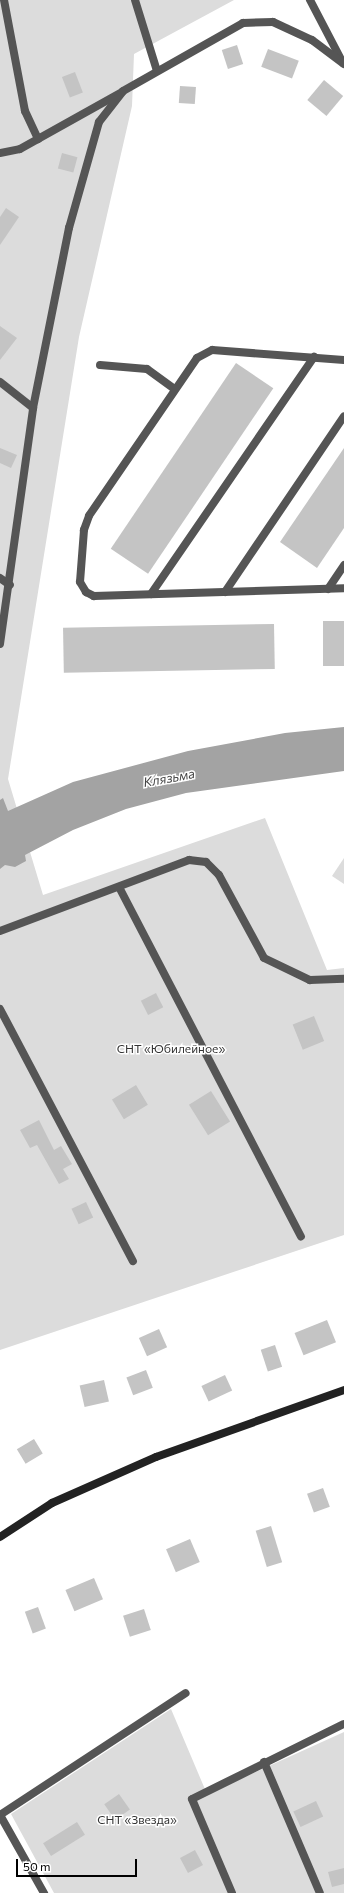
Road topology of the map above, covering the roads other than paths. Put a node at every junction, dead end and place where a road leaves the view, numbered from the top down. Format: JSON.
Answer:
{"nodes":[{"id":1,"x":4,"y":0,"type":"edge"},
{"id":2,"x":135,"y":0,"type":"edge"},
{"id":3,"x":310,"y":0,"type":"edge"},
{"id":4,"x":343,"y":64,"type":"edge"},
{"id":5,"x":157,"y":71,"type":"junction"},
{"id":6,"x":123,"y":91,"type":"junction"},
{"id":7,"x":38,"y":139,"type":"junction"},
{"id":8,"x":0,"y":153,"type":"edge"},
{"id":9,"x":314,"y":357,"type":"junction"},
{"id":10,"x":344,"y":360,"type":"edge"},
{"id":11,"x":100,"y":365,"type":"dead end"},
{"id":12,"x":0,"y":382,"type":"edge"},
{"id":13,"x":175,"y":389,"type":"junction"},
{"id":14,"x":33,"y":408,"type":"junction"},
{"id":15,"x":344,"y":416,"type":"edge"},
{"id":16,"x":344,"y":565,"type":"edge"},
{"id":17,"x":0,"y":578,"type":"edge"},
{"id":18,"x":10,"y":585,"type":"junction"},
{"id":19,"x":344,"y":588,"type":"edge"},
{"id":20,"x":328,"y":589,"type":"junction"},
{"id":21,"x":225,"y":592,"type":"junction"},
{"id":22,"x":151,"y":594,"type":"junction"},
{"id":23,"x":0,"y":644,"type":"edge"},
{"id":24,"x":119,"y":887,"type":"junction"},
{"id":25,"x":0,"y":931,"type":"edge"},
{"id":26,"x":344,"y":979,"type":"edge"},
{"id":27,"x":0,"y":1008,"type":"edge"},
{"id":28,"x":301,"y":1236,"type":"dead end"},
{"id":29,"x":133,"y":1261,"type":"dead end"},
{"id":30,"x":344,"y":1390,"type":"edge"},
{"id":31,"x":0,"y":1537,"type":"edge"},
{"id":32,"x":186,"y":1693,"type":"dead end"},
{"id":33,"x":344,"y":1724,"type":"edge"},
{"id":34,"x":264,"y":1762,"type":"junction"},
{"id":35,"x":0,"y":1815,"type":"edge"},
{"id":36,"x":44,"y":1893,"type":"edge"},
{"id":37,"x":232,"y":1893,"type":"edge"},
{"id":38,"x":320,"y":1893,"type":"edge"}],
"edges":[{"from":1,"to":7,"type":"street"},
{"from":2,"to":5,"type":"street"},
{"from":3,"to":4,"type":"street"},
{"from":4,"to":5,"type":"street"},
{"from":5,"to":6,"type":"street"},
{"from":6,"to":7,"type":"street"},
{"from":6,"to":14,"type":"street"},
{"from":7,"to":8,"type":"street"},
{"from":9,"to":10,"type":"street"},
{"from":9,"to":13,"type":"street"},
{"from":9,"to":22,"type":"street"},
{"from":11,"to":13,"type":"street"},
{"from":12,"to":14,"type":"street"},
{"from":13,"to":22,"type":"street"},
{"from":14,"to":18,"type":"street"},
{"from":15,"to":21,"type":"street"},
{"from":16,"to":20,"type":"street"},
{"from":17,"to":18,"type":"street"},
{"from":18,"to":23,"type":"street"},
{"from":19,"to":20,"type":"street"},
{"from":20,"to":21,"type":"street"},
{"from":21,"to":22,"type":"street"},
{"from":24,"to":25,"type":"street"},
{"from":24,"to":26,"type":"street"},
{"from":24,"to":28,"type":"street"},
{"from":27,"to":29,"type":"street"},
{"from":30,"to":31,"type":"main road"},
{"from":32,"to":35,"type":"street"},
{"from":33,"to":34,"type":"street"},
{"from":34,"to":37,"type":"street"},
{"from":34,"to":38,"type":"street"},
{"from":35,"to":36,"type":"street"}]}
